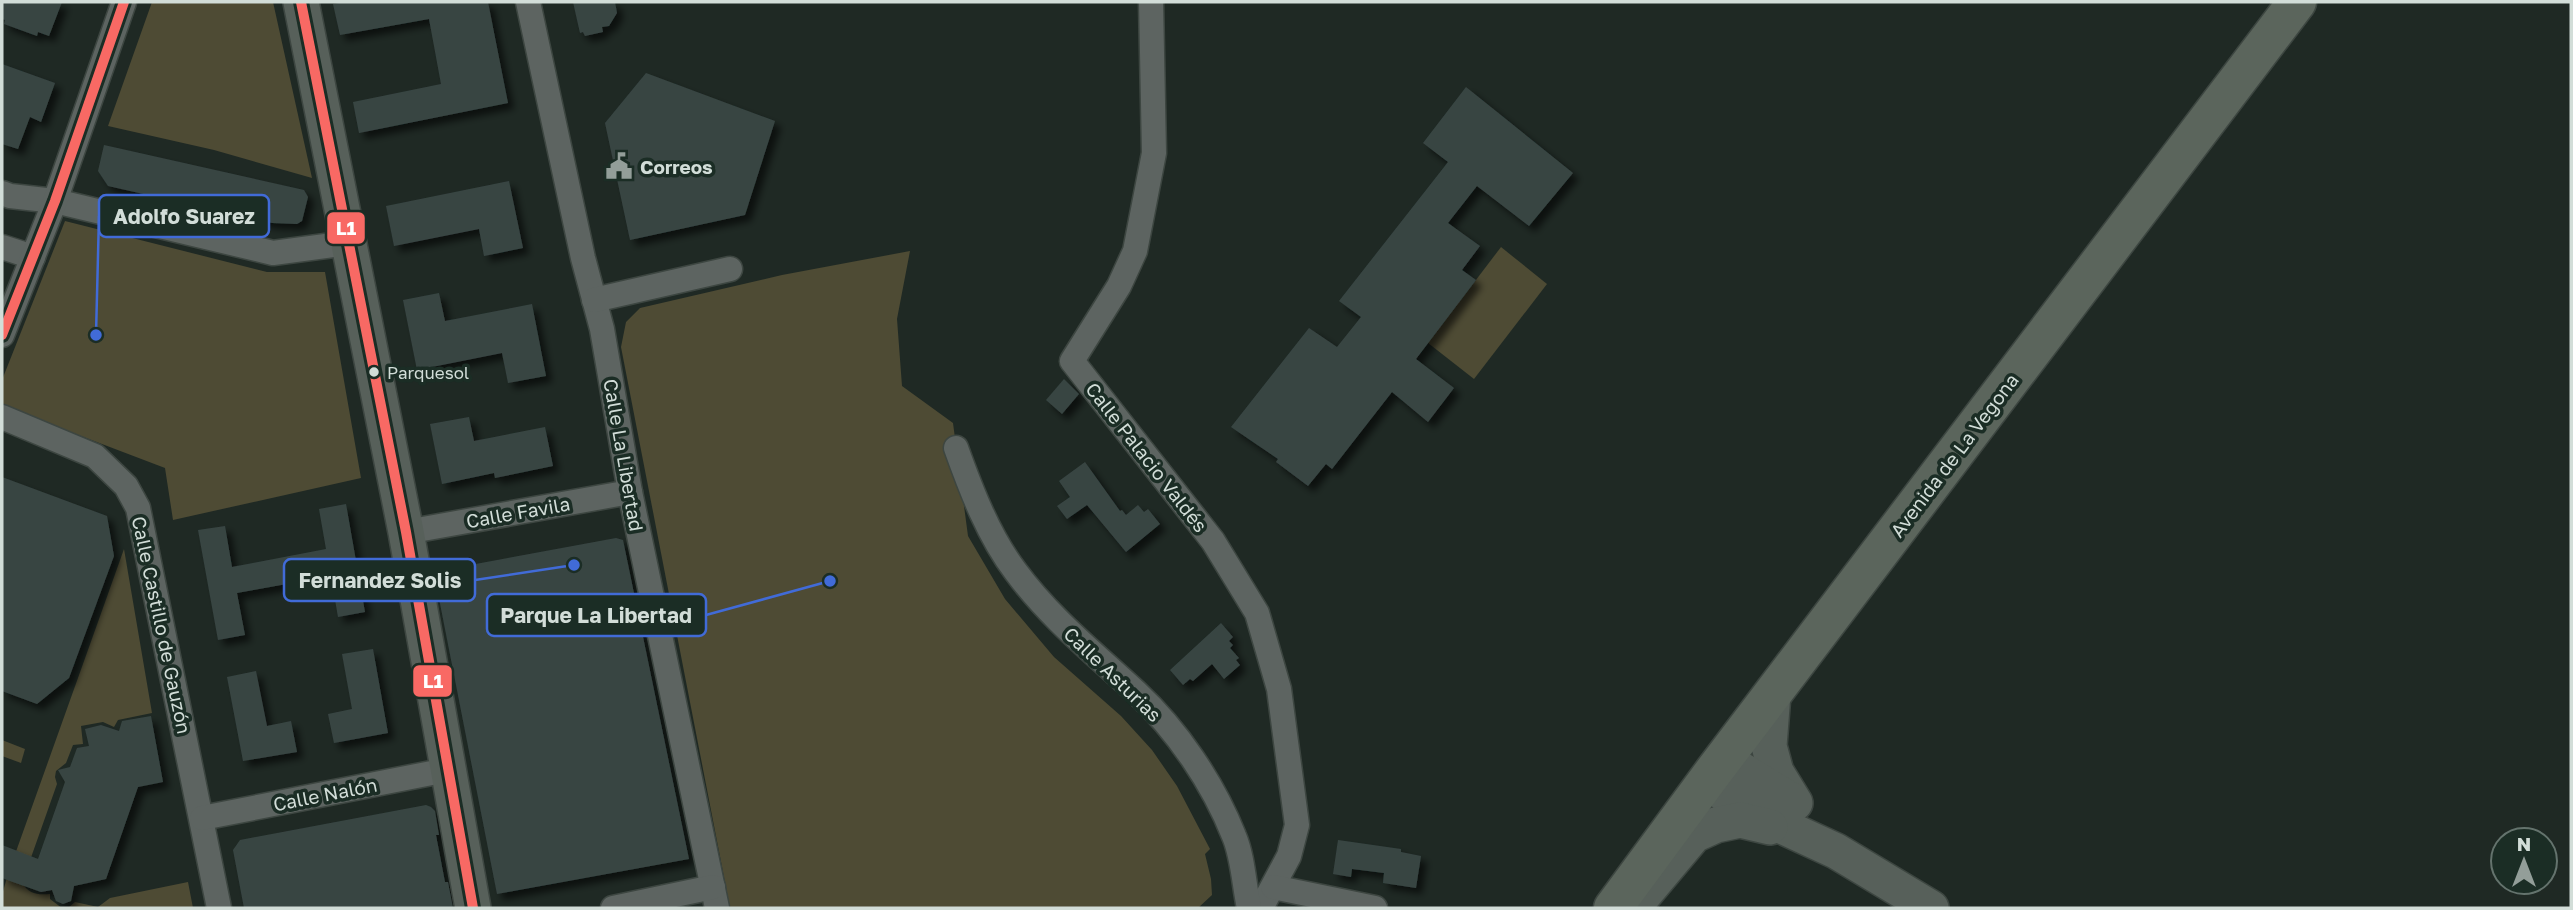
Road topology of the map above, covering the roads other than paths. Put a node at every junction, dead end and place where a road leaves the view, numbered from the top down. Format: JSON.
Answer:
{"nodes":[{"id":1,"x":124,"y":2,"type":"edge"},
{"id":2,"x":301,"y":2,"type":"edge"},
{"id":3,"x":528,"y":2,"type":"edge"},
{"id":4,"x":1151,"y":2,"type":"edge"},
{"id":5,"x":2297,"y":2,"type":"edge"},
{"id":6,"x":2,"y":193,"type":"edge"},
{"id":7,"x":55,"y":201,"type":"junction"},
{"id":8,"x":348,"y":243,"type":"junction"},
{"id":9,"x":2,"y":247,"type":"edge"},
{"id":10,"x":33,"y":257,"type":"junction"},
{"id":11,"x":730,"y":269,"type":"dead end"},
{"id":12,"x":594,"y":300,"type":"junction"},
{"id":13,"x":2,"y":335,"type":"edge"},
{"id":14,"x":2,"y":417,"type":"edge"},
{"id":15,"x":956,"y":449,"type":"dead end"},
{"id":16,"x":630,"y":492,"type":"junction"},
{"id":17,"x":406,"y":532,"type":"junction"},
{"id":18,"x":1773,"y":694,"type":"junction"},
{"id":19,"x":447,"y":770,"type":"junction"},
{"id":20,"x":1714,"y":771,"type":"junction"},
{"id":21,"x":1792,"y":816,"type":"junction"},
{"id":22,"x":202,"y":818,"type":"junction"},
{"id":23,"x":715,"y":898,"type":"edge"},
{"id":24,"x":1267,"y":898,"type":"edge"},
{"id":25,"x":219,"y":908,"type":"edge"},
{"id":26,"x":473,"y":908,"type":"edge"},
{"id":27,"x":613,"y":908,"type":"edge"},
{"id":28,"x":1249,"y":908,"type":"edge"},
{"id":29,"x":1375,"y":908,"type":"edge"},
{"id":30,"x":1613,"y":908,"type":"edge"},
{"id":31,"x":1632,"y":908,"type":"edge"},
{"id":32,"x":1931,"y":908,"type":"edge"}],
"edges":[{"from":1,"to":7,"type":"street"},
{"from":2,"to":8,"type":"street"},
{"from":3,"to":12,"type":"street","name":"Calle La Libertad"},
{"from":4,"to":24,"type":"street","name":"Calle Palacio Valdés"},
{"from":5,"to":18,"type":"main road","name":"Avenida de La Vegona"},
{"from":6,"to":7,"type":"street"},
{"from":7,"to":8,"type":"street"},
{"from":7,"to":10,"type":"street"},
{"from":8,"to":17,"type":"street"},
{"from":9,"to":10,"type":"street"},
{"from":10,"to":13,"type":"street"},
{"from":11,"to":12,"type":"street"},
{"from":12,"to":16,"type":"street","name":"Calle La Libertad"},
{"from":14,"to":22,"type":"street","name":"Calle Castillo de Gauzón"},
{"from":15,"to":28,"type":"street","name":"Calle Asturias"},
{"from":16,"to":17,"type":"street","name":"Calle Favila"},
{"from":16,"to":23,"type":"street","name":"Calle La Libertad"},
{"from":17,"to":19,"type":"street"},
{"from":18,"to":20,"type":"main road","name":"Avenida de La Vegona"},
{"from":18,"to":21,"type":"street"},
{"from":19,"to":22,"type":"street","name":"Calle Nalón"},
{"from":19,"to":26,"type":"street"},
{"from":20,"to":21,"type":"street"},
{"from":20,"to":30,"type":"main road","name":"Avenida de La Vegona"},
{"from":21,"to":31,"type":"street"},
{"from":21,"to":32,"type":"street"},
{"from":22,"to":25,"type":"street","name":"Calle Castillo de Gauzón"},
{"from":23,"to":27,"type":"street"},
{"from":24,"to":29,"type":"street"}]}
